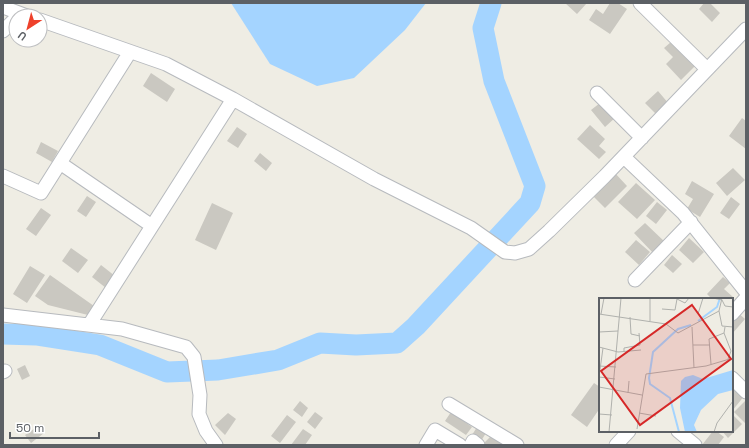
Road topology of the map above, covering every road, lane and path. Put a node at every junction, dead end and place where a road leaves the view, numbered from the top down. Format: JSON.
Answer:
{"nodes":[{"id":1,"x":640,"y":3,"type":"edge"},
{"id":2,"x":48,"y":23,"type":"edge"},
{"id":3,"x":746,"y":29,"type":"edge"},
{"id":4,"x":130,"y":52,"type":"junction"},
{"id":5,"x":708,"y":69,"type":"junction"},
{"id":6,"x":597,"y":93,"type":"dead end"},
{"id":7,"x":233,"y":98,"type":"junction"},
{"id":8,"x":642,"y":138,"type":"junction"},
{"id":9,"x":624,"y":157,"type":"junction"},
{"id":10,"x":60,"y":163,"type":"junction"},
{"id":11,"x":3,"y":176,"type":"edge"},
{"id":12,"x":691,"y":222,"type":"junction"},
{"id":13,"x":152,"y":226,"type":"junction"},
{"id":14,"x":635,"y":280,"type":"dead end"},
{"id":15,"x":746,"y":292,"type":"edge"},
{"id":16,"x":746,"y":298,"type":"edge"},
{"id":17,"x":733,"y":313,"type":"edge"},
{"id":18,"x":3,"y":315,"type":"edge"},
{"id":19,"x":89,"y":325,"type":"junction"},
{"id":20,"x":733,"y":379,"type":"edge"},
{"id":21,"x":746,"y":392,"type":"edge"},
{"id":22,"x":449,"y":404,"type":"dead end"},
{"id":23,"x":628,"y":432,"type":"edge"},
{"id":24,"x":679,"y":432,"type":"edge"},
{"id":25,"x":216,"y":445,"type":"edge"},
{"id":26,"x":426,"y":445,"type":"edge"},
{"id":27,"x":460,"y":445,"type":"edge"},
{"id":28,"x":471,"y":445,"type":"edge"},
{"id":29,"x":478,"y":445,"type":"edge"},
{"id":30,"x":517,"y":445,"type":"edge"},
{"id":31,"x":616,"y":445,"type":"edge"},
{"id":32,"x":695,"y":445,"type":"edge"}],
"edges":[{"from":1,"to":5,"type":"street"},
{"from":2,"to":4,"type":"street"},
{"from":3,"to":5,"type":"street"},
{"from":4,"to":7,"type":"street"},
{"from":4,"to":10,"type":"street"},
{"from":5,"to":8,"type":"street"},
{"from":6,"to":8,"type":"street"},
{"from":7,"to":9,"type":"street"},
{"from":7,"to":13,"type":"street"},
{"from":8,"to":9,"type":"street"},
{"from":9,"to":12,"type":"street"},
{"from":10,"to":11,"type":"street"},
{"from":10,"to":13,"type":"street"},
{"from":12,"to":14,"type":"street"},
{"from":12,"to":15,"type":"street"},
{"from":13,"to":19,"type":"street"},
{"from":16,"to":17,"type":"street"},
{"from":18,"to":19,"type":"street"},
{"from":19,"to":25,"type":"street"},
{"from":20,"to":21,"type":"street"},
{"from":22,"to":30,"type":"street"},
{"from":23,"to":31,"type":"street"},
{"from":24,"to":32,"type":"street"},
{"from":26,"to":27,"type":"street"},
{"from":28,"to":29,"type":"street"}]}
